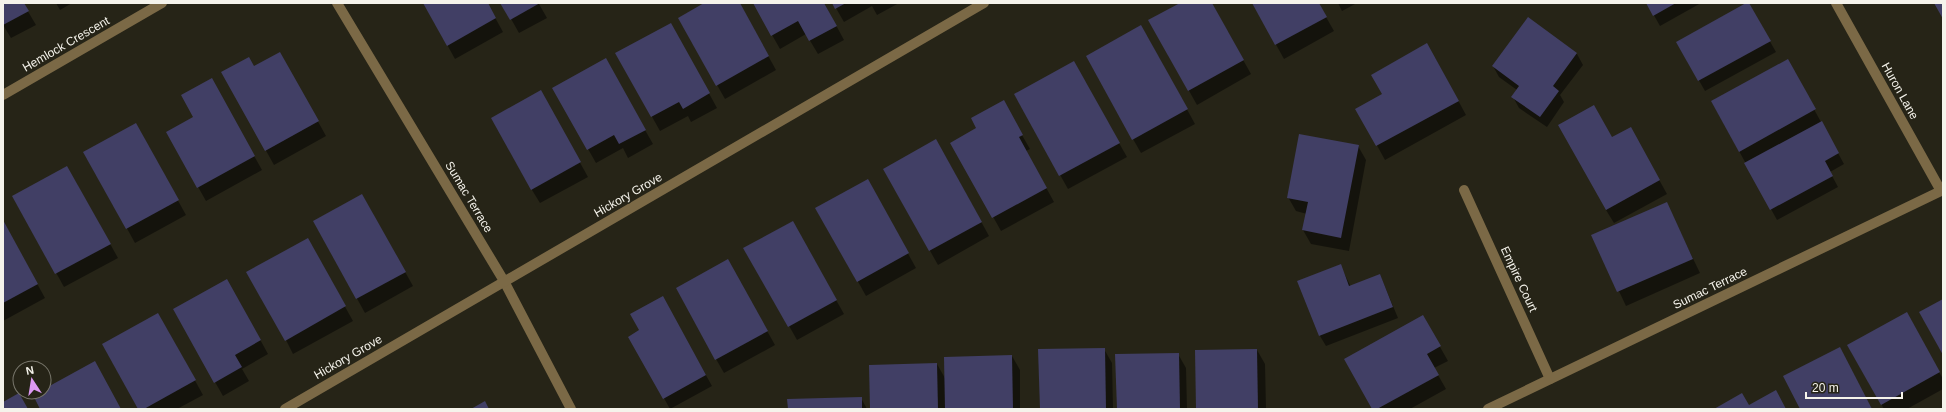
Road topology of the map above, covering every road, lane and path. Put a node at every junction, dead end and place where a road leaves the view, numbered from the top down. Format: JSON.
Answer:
{"nodes":[{"id":1,"x":162,"y":3,"type":"edge"},
{"id":2,"x":337,"y":3,"type":"edge"},
{"id":3,"x":984,"y":3,"type":"edge"},
{"id":4,"x":1836,"y":3,"type":"edge"},
{"id":5,"x":3,"y":95,"type":"edge"},
{"id":6,"x":1464,"y":190,"type":"dead end"},
{"id":7,"x":1942,"y":190,"type":"edge"},
{"id":8,"x":504,"y":282,"type":"junction"},
{"id":9,"x":1550,"y":379,"type":"junction"},
{"id":10,"x":284,"y":409,"type":"edge"},
{"id":11,"x":571,"y":409,"type":"edge"},
{"id":12,"x":1488,"y":409,"type":"edge"}],
"edges":[{"from":1,"to":5,"type":"street","name":"Hemlock Crescent"},
{"from":2,"to":8,"type":"street","name":"Sumac Terrace"},
{"from":3,"to":8,"type":"street","name":"Hickory Grove"},
{"from":4,"to":7,"type":"street","name":"Huron Lane"},
{"from":6,"to":9,"type":"street","name":"Empire Court"},
{"from":7,"to":9,"type":"street","name":"Sumac Terrace"},
{"from":8,"to":10,"type":"street","name":"Hickory Grove"},
{"from":8,"to":11,"type":"street","name":"Sumac Terrace"},
{"from":9,"to":12,"type":"street","name":"Sumac Terrace"}]}
